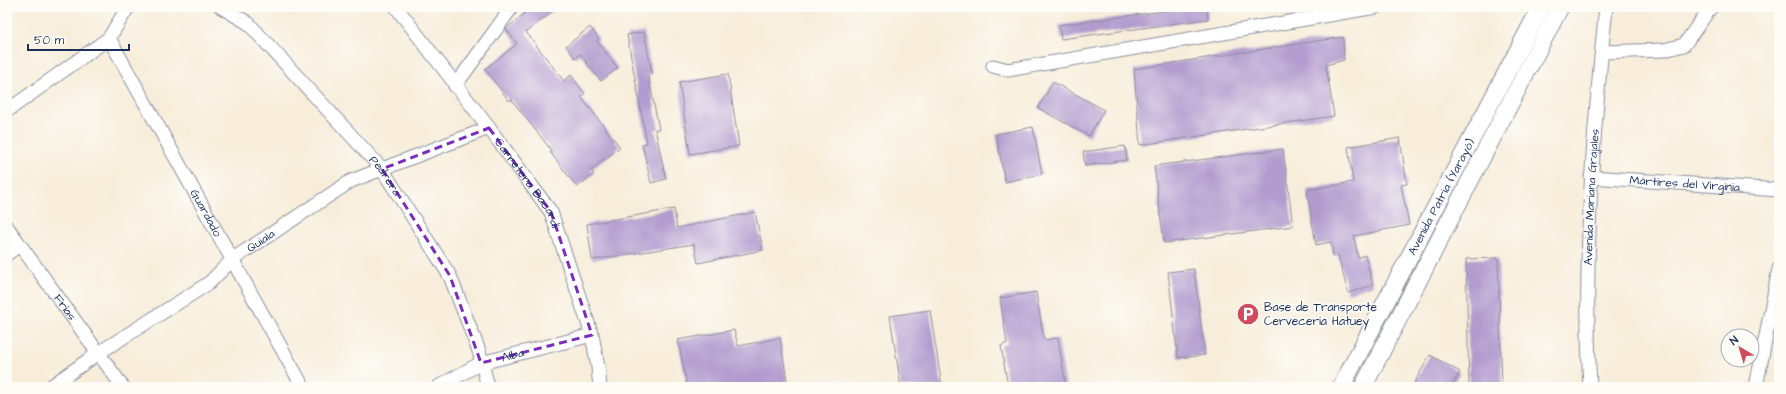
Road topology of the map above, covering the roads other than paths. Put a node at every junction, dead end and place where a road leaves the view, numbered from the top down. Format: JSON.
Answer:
{"nodes":[{"id":1,"x":128,"y":7,"type":"edge"},
{"id":2,"x":222,"y":7,"type":"edge"},
{"id":3,"x":396,"y":7,"type":"edge"},
{"id":4,"x":512,"y":7,"type":"edge"},
{"id":5,"x":1376,"y":7,"type":"edge"},
{"id":6,"x":1541,"y":7,"type":"edge"},
{"id":7,"x":1560,"y":7,"type":"edge"},
{"id":8,"x":1606,"y":7,"type":"edge"},
{"id":9,"x":1711,"y":7,"type":"edge"},
{"id":10,"x":108,"y":38,"type":"junction"},
{"id":11,"x":1602,"y":52,"type":"junction"},
{"id":12,"x":992,"y":66,"type":"dead end"},
{"id":13,"x":456,"y":86,"type":"junction"},
{"id":14,"x":7,"y":111,"type":"edge"},
{"id":15,"x":489,"y":128,"type":"junction"},
{"id":16,"x":382,"y":170,"type":"junction"},
{"id":17,"x":1591,"y":177,"type":"junction"},
{"id":18,"x":1779,"y":190,"type":"edge"},
{"id":19,"x":7,"y":227,"type":"edge"},
{"id":20,"x":19,"y":245,"type":"junction"},
{"id":21,"x":7,"y":254,"type":"edge"},
{"id":22,"x":233,"y":259,"type":"junction"},
{"id":23,"x":1779,"y":269,"type":"edge"},
{"id":24,"x":592,"y":335,"type":"junction"},
{"id":25,"x":97,"y":354,"type":"junction"},
{"id":26,"x":481,"y":362,"type":"junction"},
{"id":27,"x":50,"y":387,"type":"edge"},
{"id":28,"x":123,"y":387,"type":"edge"},
{"id":29,"x":303,"y":387,"type":"edge"},
{"id":30,"x":438,"y":387,"type":"edge"},
{"id":31,"x":488,"y":387,"type":"edge"},
{"id":32,"x":600,"y":387,"type":"edge"},
{"id":33,"x":1341,"y":387,"type":"edge"},
{"id":34,"x":1363,"y":387,"type":"edge"},
{"id":35,"x":1590,"y":387,"type":"edge"},
{"id":36,"x":1756,"y":387,"type":"edge"}],
"edges":[{"from":1,"to":10,"type":"street"},
{"from":2,"to":16,"type":"street","name":"Pedrera"},
{"from":3,"to":13,"type":"street","name":"Carretera Bacardí"},
{"from":4,"to":13,"type":"street"},
{"from":5,"to":12,"type":"street"},
{"from":6,"to":33,"type":"main road","name":"Avenida Patria (Yarayó)"},
{"from":7,"to":34,"type":"main road","name":"Avenida Patria (Yarayó)"},
{"from":8,"to":11,"type":"street","name":"Avenida Mariana Grajales"},
{"from":9,"to":11,"type":"street"},
{"from":10,"to":14,"type":"street"},
{"from":10,"to":22,"type":"street","name":"Guardado"},
{"from":11,"to":17,"type":"street","name":"Avenida Mariana Grajales"},
{"from":13,"to":15,"type":"street","name":"Carretera Bacardí"},
{"from":15,"to":16,"type":"street","name":"Quiala"},
{"from":15,"to":24,"type":"street","name":"Carretera Bacardí"},
{"from":16,"to":22,"type":"street","name":"Quiala"},
{"from":16,"to":26,"type":"street","name":"Pedrera"},
{"from":17,"to":18,"type":"street","name":"Mártires del Virginia"},
{"from":17,"to":35,"type":"street","name":"Avenida Mariana Grajales"},
{"from":19,"to":20,"type":"street","name":"Frías"},
{"from":20,"to":21,"type":"street"},
{"from":20,"to":25,"type":"street","name":"Frías"},
{"from":22,"to":25,"type":"street","name":"Quiala"},
{"from":22,"to":29,"type":"street","name":"Guardado"},
{"from":23,"to":36,"type":"street"},
{"from":24,"to":26,"type":"street","name":"Alba"},
{"from":24,"to":32,"type":"street","name":"Carretera Bacardí"},
{"from":25,"to":27,"type":"street","name":"Quiala"},
{"from":25,"to":28,"type":"street","name":"Frías"},
{"from":26,"to":30,"type":"street","name":"Alba"},
{"from":26,"to":31,"type":"street","name":"Pedrera"}]}
